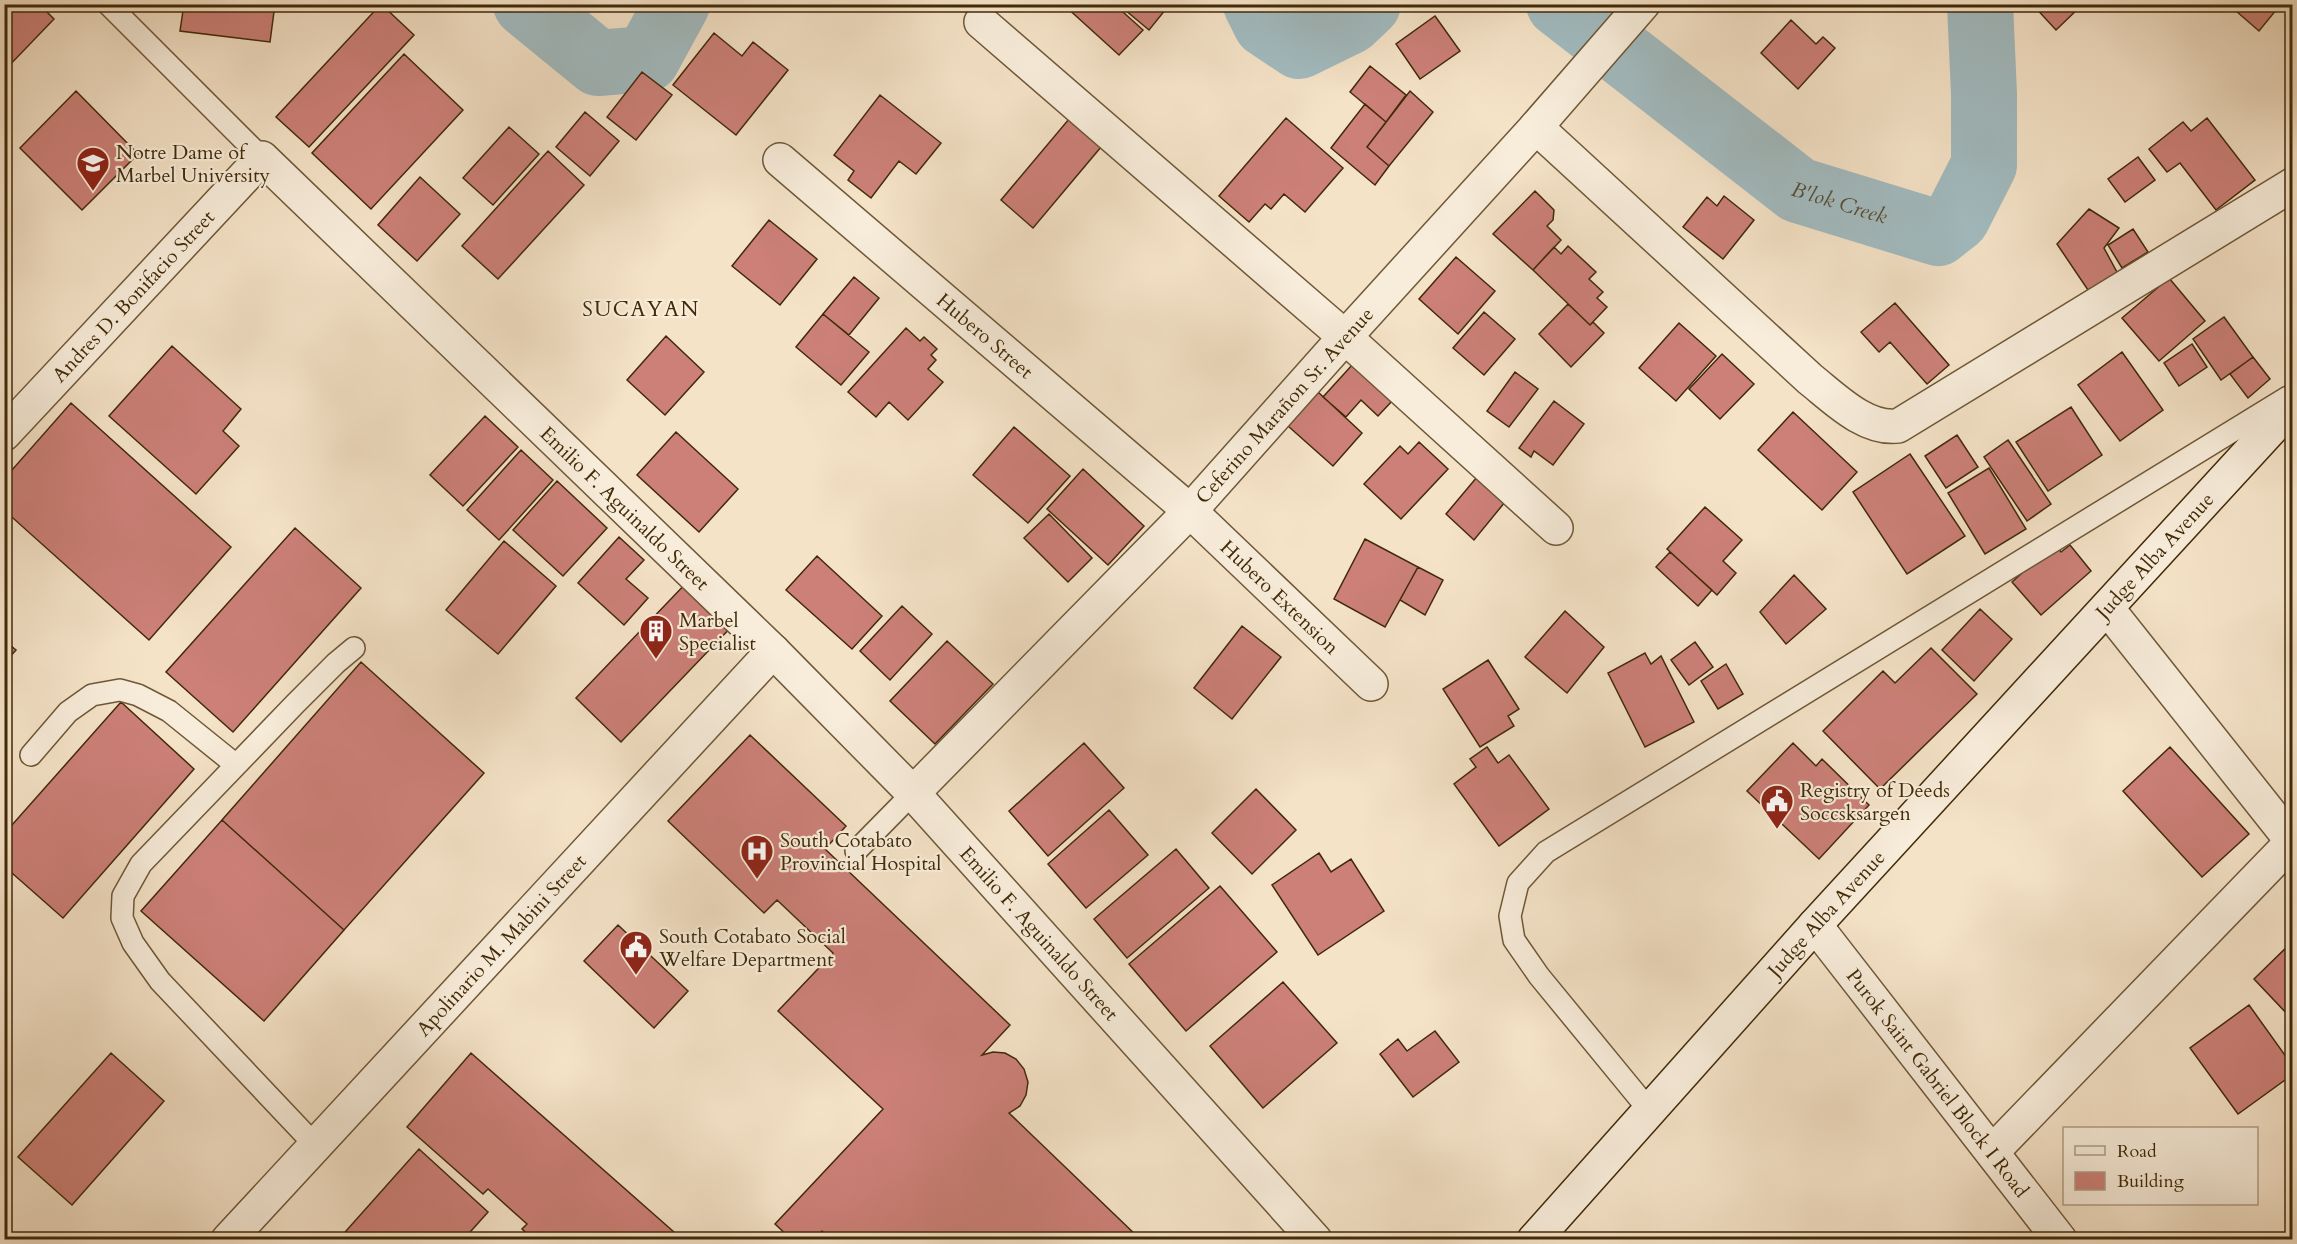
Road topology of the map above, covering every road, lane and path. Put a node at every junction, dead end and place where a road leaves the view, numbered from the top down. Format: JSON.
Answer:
{"nodes":[{"id":1,"x":108,"y":4,"type":"edge"},
{"id":2,"x":1637,"y":10,"type":"edge"},
{"id":3,"x":981,"y":22,"type":"dead end"},
{"id":4,"x":1536,"y":127,"type":"junction"},
{"id":5,"x":262,"y":159,"type":"junction"},
{"id":6,"x":780,"y":160,"type":"dead end"},
{"id":7,"x":2292,"y":185,"type":"edge"},
{"id":8,"x":1345,"y":337,"type":"junction"},
{"id":9,"x":2292,"y":394,"type":"edge"},
{"id":10,"x":2292,"y":406,"type":"edge"},
{"id":11,"x":4,"y":435,"type":"edge"},
{"id":12,"x":1190,"y":511,"type":"junction"},
{"id":13,"x":1556,"y":528,"type":"dead end"},
{"id":14,"x":2107,"y":608,"type":"junction"},
{"id":15,"x":354,"y":648,"type":"dead end"},
{"id":16,"x":773,"y":651,"type":"junction"},
{"id":17,"x":1371,"y":684,"type":"dead end"},
{"id":18,"x":31,"y":755,"type":"dead end"},
{"id":19,"x":236,"y":765,"type":"junction"},
{"id":20,"x":913,"y":793,"type":"junction"},
{"id":21,"x":2292,"y":842,"type":"edge"},
{"id":22,"x":856,"y":851,"type":"dead end"},
{"id":23,"x":1815,"y":925,"type":"junction"},
{"id":24,"x":1649,"y":1110,"type":"junction"},
{"id":25,"x":315,"y":1145,"type":"junction"},
{"id":26,"x":1992,"y":1152,"type":"junction"},
{"id":27,"x":228,"y":1239,"type":"edge"},
{"id":28,"x":1315,"y":1239,"type":"edge"},
{"id":29,"x":1534,"y":1239,"type":"edge"},
{"id":30,"x":2060,"y":1239,"type":"edge"}],
"edges":[{"from":1,"to":5,"type":"lane"},
{"from":2,"to":4,"type":"street","name":"Ceferino Marañon Sr. Avenue"},
{"from":3,"to":8,"type":"street"},
{"from":4,"to":7,"type":"street"},
{"from":4,"to":8,"type":"street","name":"Ceferino Marañon Sr. Avenue"},
{"from":5,"to":11,"type":"street","name":"Andres D. Bonifacio Street"},
{"from":5,"to":16,"type":"street","name":"Emilio F. Aguinaldo Street"},
{"from":6,"to":12,"type":"street","name":"Hubero Street"},
{"from":8,"to":12,"type":"street","name":"Ceferino Marañon Sr. Avenue"},
{"from":8,"to":13,"type":"street"},
{"from":9,"to":24,"type":"lane"},
{"from":10,"to":14,"type":"street","name":"Judge Alba Avenue"},
{"from":12,"to":17,"type":"street","name":"Hubero Extension"},
{"from":12,"to":20,"type":"street","name":"Ceferino Marañon Sr. Avenue"},
{"from":14,"to":21,"type":"street"},
{"from":14,"to":23,"type":"street","name":"Judge Alba Avenue"},
{"from":15,"to":19,"type":"lane"},
{"from":16,"to":20,"type":"street","name":"Emilio F. Aguinaldo Street"},
{"from":16,"to":25,"type":"street","name":"Apolinario M. Mabini Street"},
{"from":18,"to":19,"type":"lane"},
{"from":19,"to":25,"type":"lane"},
{"from":20,"to":22,"type":"lane"},
{"from":20,"to":28,"type":"street","name":"Emilio F. Aguinaldo Street"},
{"from":21,"to":26,"type":"street"},
{"from":23,"to":24,"type":"street","name":"Judge Alba Avenue"},
{"from":23,"to":26,"type":"street","name":"Purok Saint Gabriel Block I Road"},
{"from":24,"to":29,"type":"street","name":"Judge Alba Avenue"},
{"from":25,"to":27,"type":"street","name":"Apolinario M. Mabini Street"},
{"from":26,"to":30,"type":"street","name":"Purok Saint Gabriel Block I Road"}]}
